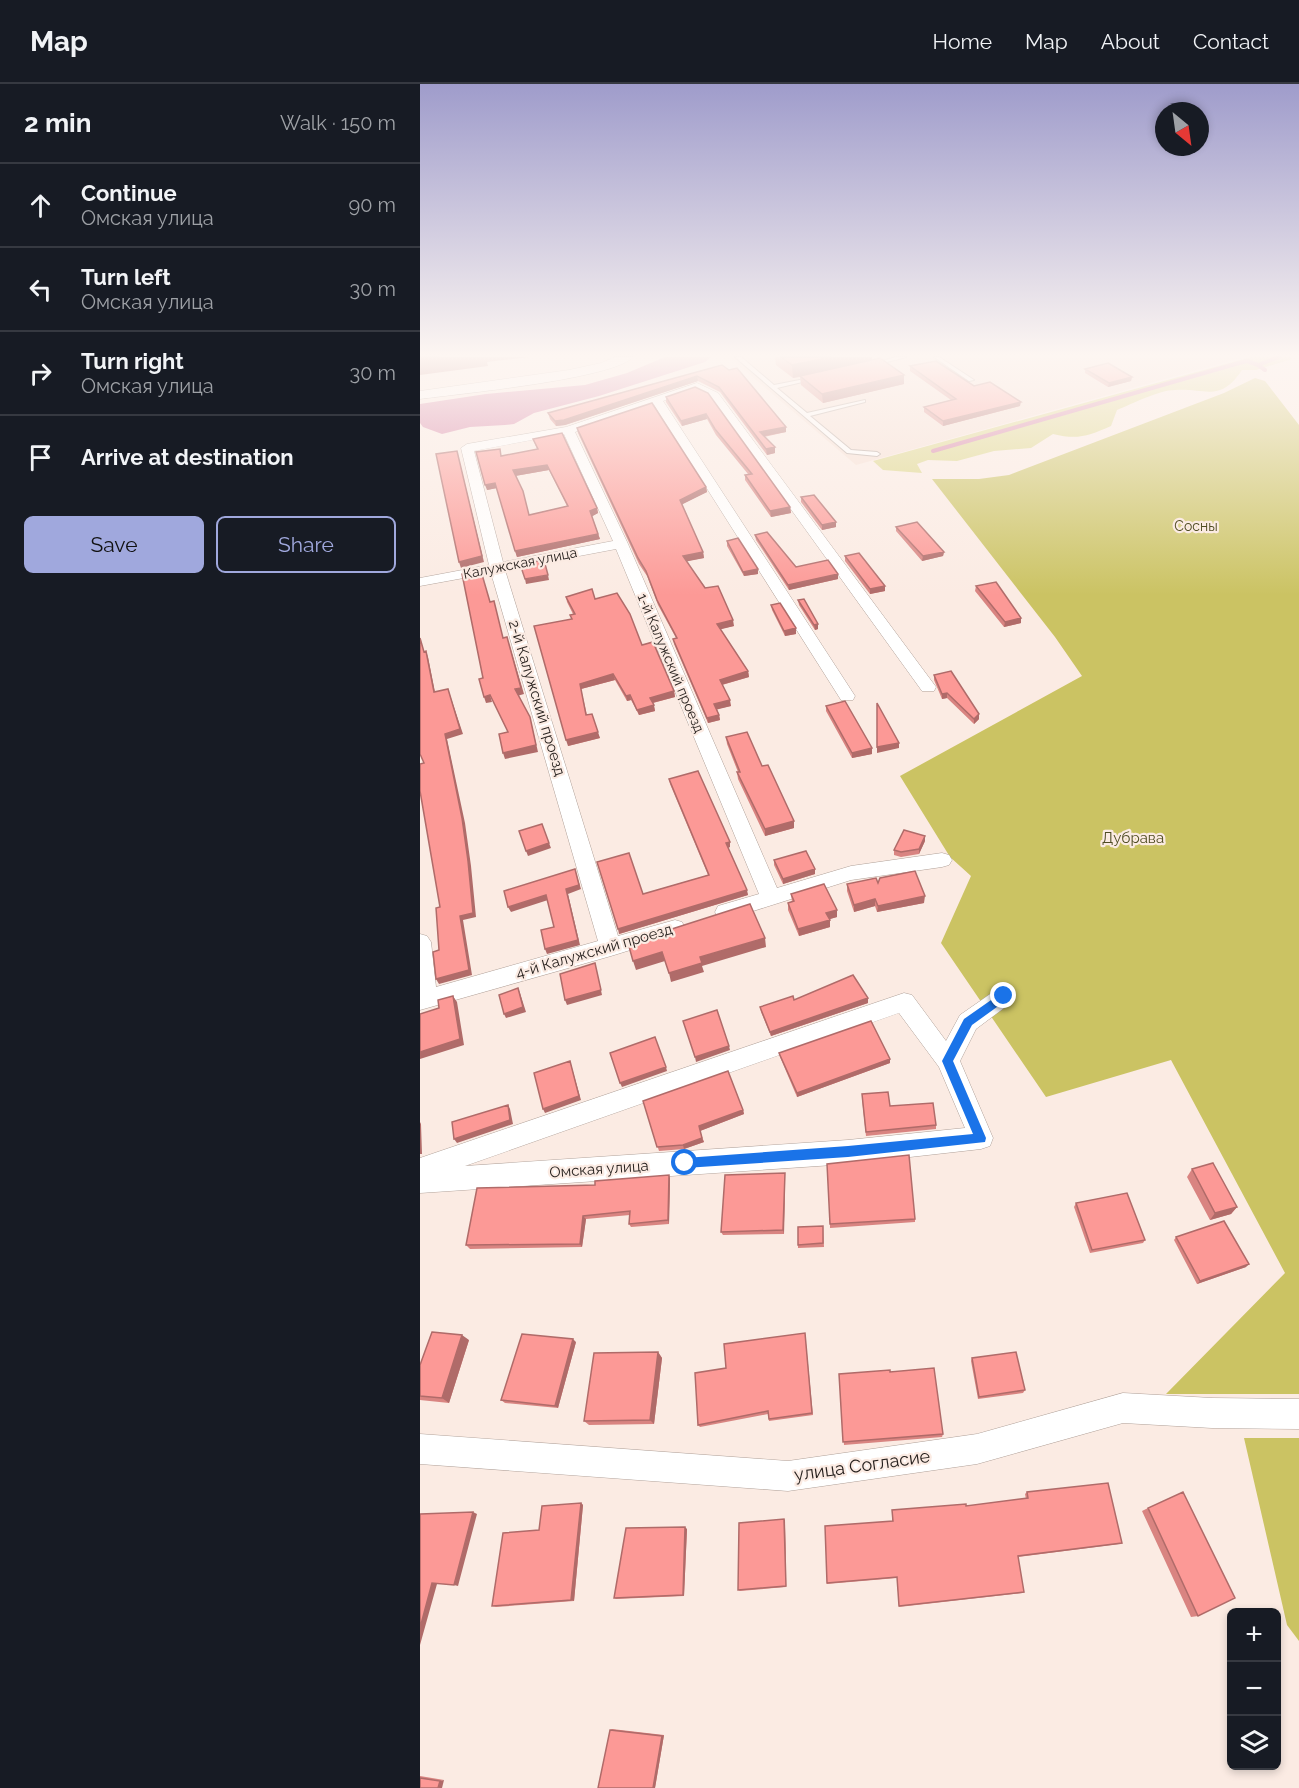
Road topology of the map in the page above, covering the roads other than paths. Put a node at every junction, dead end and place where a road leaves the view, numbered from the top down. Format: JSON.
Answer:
{"nodes":[{"id":1,"x":528,"y":437,"type":"edge"},
{"id":2,"x":571,"y":437,"type":"edge"},
{"id":3,"x":680,"y":437,"type":"edge"},
{"id":4,"x":744,"y":437,"type":"edge"},
{"id":5,"x":831,"y":437,"type":"edge"},
{"id":6,"x":877,"y":454,"type":"dead end"},
{"id":7,"x":621,"y":544,"type":"junction"},
{"id":8,"x":497,"y":568,"type":"junction"},
{"id":9,"x":420,"y":582,"type":"edge"},
{"id":10,"x":928,"y":687,"type":"dead end"},
{"id":11,"x":847,"y":696,"type":"dead end"},
{"id":12,"x":942,"y":860,"type":"dead end"},
{"id":13,"x":771,"y":898,"type":"junction"},
{"id":14,"x":420,"y":942,"type":"edge"},
{"id":15,"x":611,"y":948,"type":"junction"},
{"id":16,"x":1004,"y":996,"type":"dead end"},
{"id":17,"x":424,"y":1000,"type":"edge"},
{"id":18,"x":948,"y":1061,"type":"junction"},
{"id":19,"x":420,"y":1170,"type":"edge"},
{"id":20,"x":420,"y":1180,"type":"edge"},
{"id":21,"x":1299,"y":1414,"type":"edge"},
{"id":22,"x":420,"y":1449,"type":"edge"}],
"edges":[{"from":1,"to":8,"type":"street","name":"2-й Калужский проезд"},
{"from":2,"to":7,"type":"street","name":"1-й Калужский проезд"},
{"from":3,"to":11,"type":"street"},
{"from":4,"to":10,"type":"street"},
{"from":5,"to":6,"type":"lane"},
{"from":7,"to":8,"type":"street","name":"Калужская улица"},
{"from":7,"to":13,"type":"street","name":"1-й Калужский проезд"},
{"from":8,"to":9,"type":"street","name":"Калужская улица"},
{"from":8,"to":15,"type":"street","name":"2-й Калужский проезд"},
{"from":12,"to":13,"type":"street","name":"4-й Калужский проезд"},
{"from":13,"to":15,"type":"street","name":"4-й Калужский проезд"},
{"from":14,"to":17,"type":"street"},
{"from":15,"to":17,"type":"street","name":"4-й Калужский проезд"},
{"from":16,"to":18,"type":"street"},
{"from":18,"to":19,"type":"street","name":"Омская улица"},
{"from":18,"to":20,"type":"street","name":"Омская улица"},
{"from":21,"to":22,"type":"street","name":"улица Согласие"}]}
